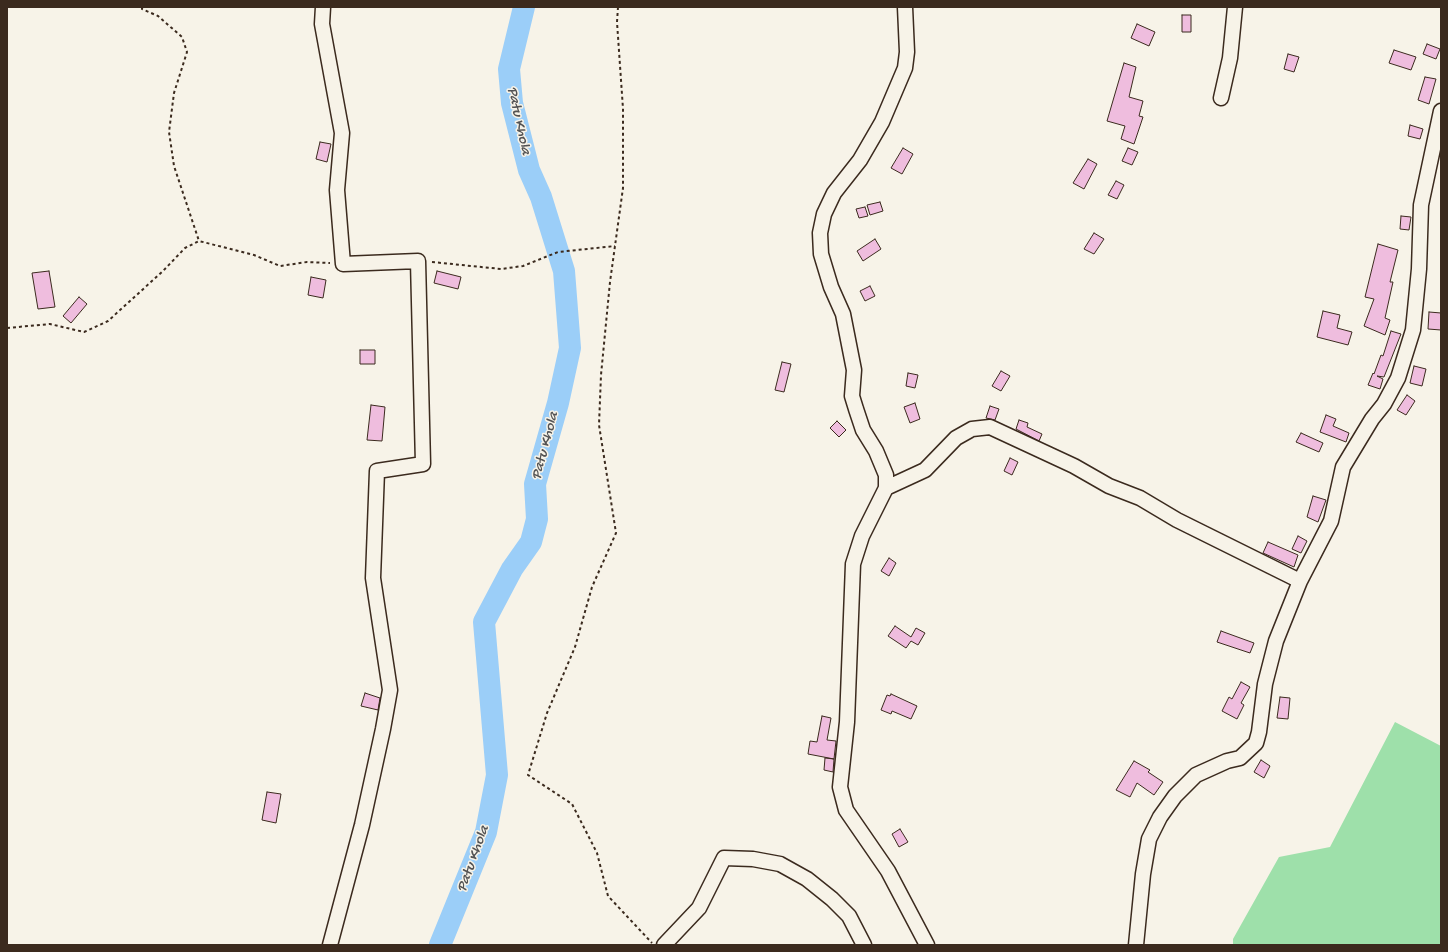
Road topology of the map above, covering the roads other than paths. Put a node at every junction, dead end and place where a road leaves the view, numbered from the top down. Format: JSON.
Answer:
{"nodes":[{"id":1,"x":324,"y":7,"type":"edge"},
{"id":2,"x":905,"y":7,"type":"edge"},
{"id":3,"x":1235,"y":7,"type":"edge"},
{"id":4,"x":1221,"y":98,"type":"dead end"},
{"id":5,"x":1441,"y":111,"type":"edge"},
{"id":6,"x":886,"y":488,"type":"junction"},
{"id":7,"x":1300,"y":581,"type":"junction"},
{"id":8,"x":330,"y":945,"type":"edge"},
{"id":9,"x":664,"y":945,"type":"edge"},
{"id":10,"x":864,"y":945,"type":"edge"},
{"id":11,"x":927,"y":945,"type":"edge"},
{"id":12,"x":1136,"y":945,"type":"edge"}],
"edges":[{"from":1,"to":8,"type":"street"},
{"from":2,"to":6,"type":"street"},
{"from":3,"to":4,"type":"street"},
{"from":5,"to":7,"type":"street"},
{"from":6,"to":7,"type":"street"},
{"from":6,"to":11,"type":"street"},
{"from":7,"to":12,"type":"street"},
{"from":9,"to":10,"type":"street"}]}
